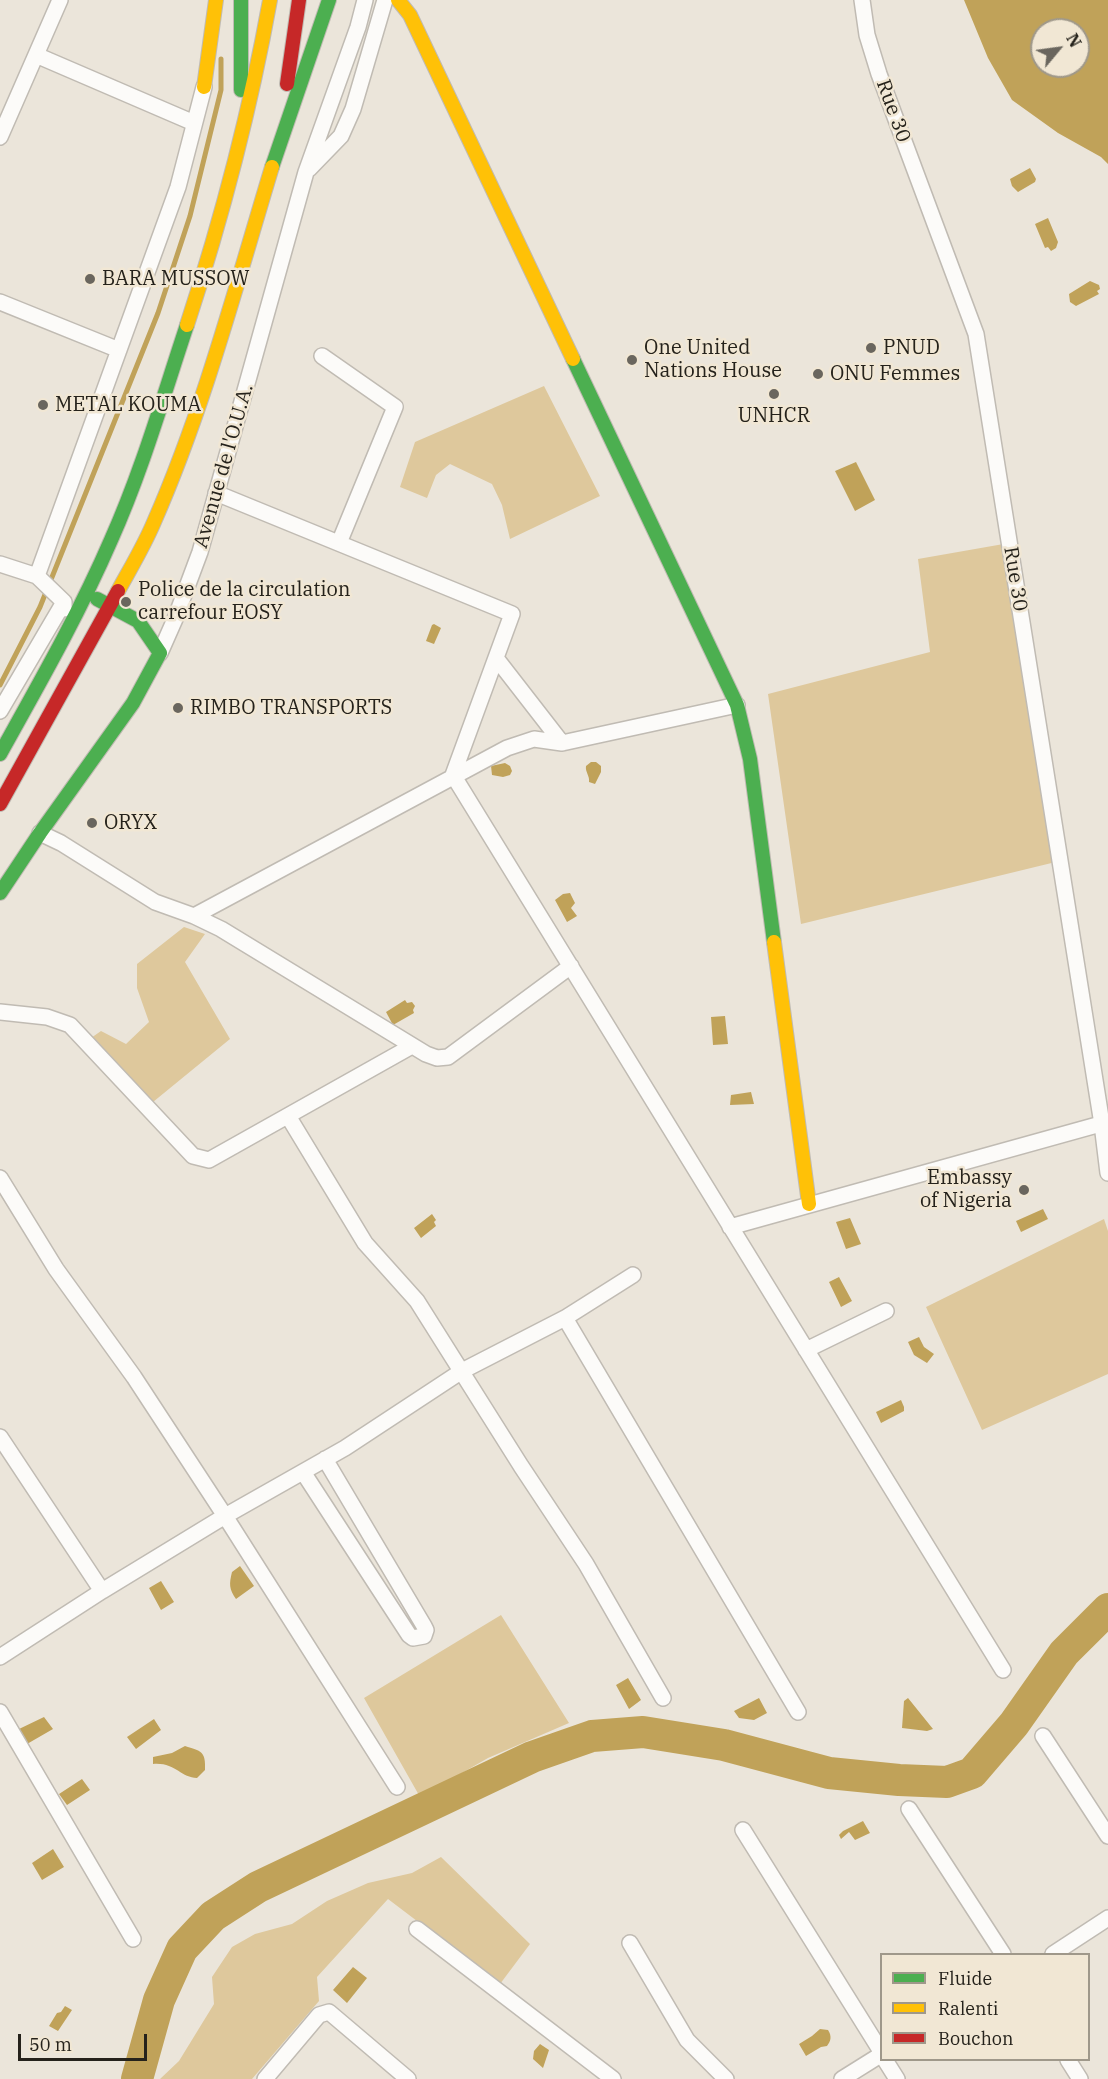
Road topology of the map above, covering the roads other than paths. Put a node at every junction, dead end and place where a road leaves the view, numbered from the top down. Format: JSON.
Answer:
{"nodes":[{"id":1,"x":60,"y":0,"type":"edge"},
{"id":2,"x":216,"y":0,"type":"edge"},
{"id":3,"x":241,"y":0,"type":"edge"},
{"id":4,"x":270,"y":0,"type":"edge"},
{"id":5,"x":299,"y":0,"type":"edge"},
{"id":6,"x":329,"y":0,"type":"edge"},
{"id":7,"x":365,"y":0,"type":"edge"},
{"id":8,"x":385,"y":0,"type":"edge"},
{"id":9,"x":398,"y":0,"type":"edge"},
{"id":10,"x":862,"y":0,"type":"edge"},
{"id":11,"x":36,"y":55,"type":"junction"},
{"id":12,"x":204,"y":87,"type":"joint"},
{"id":13,"x":194,"y":123,"type":"junction"},
{"id":14,"x":0,"y":137,"type":"edge"},
{"id":15,"x":279,"y":145,"type":"junction"},
{"id":16,"x":237,"y":154,"type":"junction"},
{"id":17,"x":306,"y":172,"type":"junction"},
{"id":18,"x":0,"y":302,"type":"edge"},
{"id":19,"x":119,"y":350,"type":"junction"},
{"id":20,"x":322,"y":356,"type":"dead end"},
{"id":21,"x":216,"y":493,"type":"junction"},
{"id":22,"x":339,"y":543,"type":"junction"},
{"id":23,"x":0,"y":564,"type":"edge"},
{"id":24,"x":38,"y":576,"type":"junction"},
{"id":25,"x":86,"y":593,"type":"junction"},
{"id":26,"x":64,"y":602,"type":"junction"},
{"id":27,"x":109,"y":605,"type":"junction"},
{"id":28,"x":64,"y":640,"type":"junction"},
{"id":29,"x":160,"y":653,"type":"junction"},
{"id":30,"x":496,"y":658,"type":"junction"},
{"id":31,"x":737,"y":705,"type":"junction"},
{"id":32,"x":0,"y":711,"type":"edge"},
{"id":33,"x":562,"y":743,"type":"junction"},
{"id":34,"x":0,"y":754,"type":"edge"},
{"id":35,"x":453,"y":775,"type":"junction"},
{"id":36,"x":0,"y":804,"type":"edge"},
{"id":37,"x":40,"y":833,"type":"junction"},
{"id":38,"x":0,"y":893,"type":"edge"},
{"id":39,"x":194,"y":916,"type":"junction"},
{"id":40,"x":571,"y":966,"type":"junction"},
{"id":41,"x":0,"y":1012,"type":"edge"},
{"id":42,"x":412,"y":1046,"type":"junction"},
{"id":43,"x":288,"y":1116,"type":"junction"},
{"id":44,"x":1105,"y":1123,"type":"edge"},
{"id":45,"x":1108,"y":1173,"type":"edge"},
{"id":46,"x":0,"y":1178,"type":"edge"},
{"id":47,"x":809,"y":1204,"type":"junction"},
{"id":48,"x":730,"y":1227,"type":"junction"},
{"id":49,"x":633,"y":1275,"type":"dead end"},
{"id":50,"x":886,"y":1311,"type":"dead end"},
{"id":51,"x":565,"y":1318,"type":"junction"},
{"id":52,"x":806,"y":1350,"type":"junction"},
{"id":53,"x":462,"y":1371,"type":"junction"},
{"id":54,"x":0,"y":1437,"type":"edge"},
{"id":55,"x":325,"y":1460,"type":"junction"},
{"id":56,"x":303,"y":1472,"type":"junction"},
{"id":57,"x":225,"y":1516,"type":"junction"},
{"id":58,"x":385,"y":1560,"type":"junction"},
{"id":59,"x":367,"y":1570,"type":"junction"},
{"id":60,"x":102,"y":1591,"type":"junction"},
{"id":61,"x":0,"y":1657,"type":"edge"},
{"id":62,"x":1003,"y":1670,"type":"dead end"},
{"id":63,"x":663,"y":1698,"type":"dead end"},
{"id":64,"x":0,"y":1712,"type":"edge"},
{"id":65,"x":798,"y":1712,"type":"dead end"},
{"id":66,"x":1042,"y":1736,"type":"dead end"},
{"id":67,"x":396,"y":1787,"type":"dead end"},
{"id":68,"x":909,"y":1809,"type":"dead end"},
{"id":69,"x":743,"y":1830,"type":"dead end"},
{"id":70,"x":1108,"y":1836,"type":"edge"},
{"id":71,"x":1108,"y":1918,"type":"edge"},
{"id":72,"x":417,"y":1929,"type":"dead end"},
{"id":73,"x":133,"y":1939,"type":"dead end"},
{"id":74,"x":630,"y":1943,"type":"dead end"},
{"id":75,"x":1002,"y":1953,"type":"edge"},
{"id":76,"x":1055,"y":1953,"type":"edge"},
{"id":77,"x":880,"y":2051,"type":"edge"},
{"id":78,"x":880,"y":2055,"type":"edge"},
{"id":79,"x":886,"y":2061,"type":"edge"},
{"id":80,"x":1069,"y":2061,"type":"edge"},
{"id":81,"x":265,"y":2079,"type":"edge"},
{"id":82,"x":408,"y":2079,"type":"edge"},
{"id":83,"x":613,"y":2079,"type":"edge"},
{"id":84,"x":726,"y":2079,"type":"edge"},
{"id":85,"x":842,"y":2079,"type":"edge"},
{"id":86,"x":897,"y":2079,"type":"edge"},
{"id":87,"x":1080,"y":2079,"type":"edge"}],
"edges":[{"from":1,"to":11,"type":"street"},
{"from":2,"to":12,"type":"main road"},
{"from":3,"to":16,"type":"main road"},
{"from":4,"to":16,"type":"main road"},
{"from":5,"to":15,"type":"main road"},
{"from":6,"to":15,"type":"main road"},
{"from":7,"to":17,"type":"street","name":"Avenue de l'O.U.A."},
{"from":8,"to":17,"type":"street"},
{"from":9,"to":31,"type":"main road"},
{"from":10,"to":44,"type":"street","name":"Rue 30"},
{"from":11,"to":13,"type":"street"},
{"from":11,"to":14,"type":"street"},
{"from":12,"to":13,"type":"street"},
{"from":13,"to":19,"type":"street"},
{"from":15,"to":27,"type":"main road","name":"Avenue de l'O.U.A."},
{"from":16,"to":25,"type":"main road"},
{"from":17,"to":21,"type":"street","name":"Avenue de l'O.U.A."},
{"from":18,"to":19,"type":"street"},
{"from":19,"to":24,"type":"street"},
{"from":20,"to":22,"type":"street"},
{"from":21,"to":22,"type":"street"},
{"from":21,"to":29,"type":"street","name":"Avenue de l'O.U.A."},
{"from":22,"to":30,"type":"street"},
{"from":23,"to":24,"type":"street"},
{"from":24,"to":26,"type":"street"},
{"from":25,"to":26,"type":"street"},
{"from":25,"to":27,"type":"main road"},
{"from":25,"to":28,"type":"main road"},
{"from":26,"to":28,"type":"street"},
{"from":26,"to":32,"type":"street"},
{"from":27,"to":29,"type":"main road"},
{"from":27,"to":36,"type":"main road","name":"Avenue de l'O.U.A."},
{"from":28,"to":34,"type":"main road"},
{"from":29,"to":37,"type":"main road","name":"Avenue de l'O.U.A."},
{"from":30,"to":33,"type":"street"},
{"from":30,"to":35,"type":"street"},
{"from":31,"to":33,"type":"street"},
{"from":31,"to":47,"type":"main road"},
{"from":33,"to":35,"type":"street"},
{"from":35,"to":39,"type":"street"},
{"from":35,"to":40,"type":"street"},
{"from":37,"to":38,"type":"main road","name":"Avenue de l'O.U.A."},
{"from":37,"to":39,"type":"street"},
{"from":39,"to":42,"type":"street"},
{"from":40,"to":42,"type":"street"},
{"from":40,"to":48,"type":"street"},
{"from":41,"to":43,"type":"street"},
{"from":42,"to":43,"type":"street"},
{"from":43,"to":53,"type":"street"},
{"from":44,"to":45,"type":"street","name":"Rue 30"},
{"from":44,"to":47,"type":"street"},
{"from":46,"to":57,"type":"street"},
{"from":47,"to":48,"type":"street"},
{"from":48,"to":52,"type":"street"},
{"from":49,"to":51,"type":"street"},
{"from":50,"to":52,"type":"street"},
{"from":51,"to":53,"type":"street"},
{"from":51,"to":65,"type":"street"},
{"from":52,"to":62,"type":"street"},
{"from":53,"to":55,"type":"street"},
{"from":53,"to":63,"type":"street"},
{"from":54,"to":60,"type":"street"},
{"from":55,"to":56,"type":"street"},
{"from":55,"to":58,"type":"street"},
{"from":56,"to":57,"type":"street"},
{"from":56,"to":59,"type":"street"},
{"from":57,"to":60,"type":"street"},
{"from":57,"to":67,"type":"street"},
{"from":58,"to":59,"type":"street"},
{"from":58,"to":59,"type":"street"},
{"from":60,"to":61,"type":"street"},
{"from":64,"to":73,"type":"street"},
{"from":66,"to":70,"type":"street"},
{"from":68,"to":75,"type":"street"},
{"from":69,"to":77,"type":"street"},
{"from":71,"to":76,"type":"street"},
{"from":72,"to":83,"type":"street"},
{"from":74,"to":84,"type":"street"},
{"from":78,"to":85,"type":"street"},
{"from":79,"to":86,"type":"street"},
{"from":80,"to":87,"type":"street"},
{"from":81,"to":82,"type":"street"}]}
